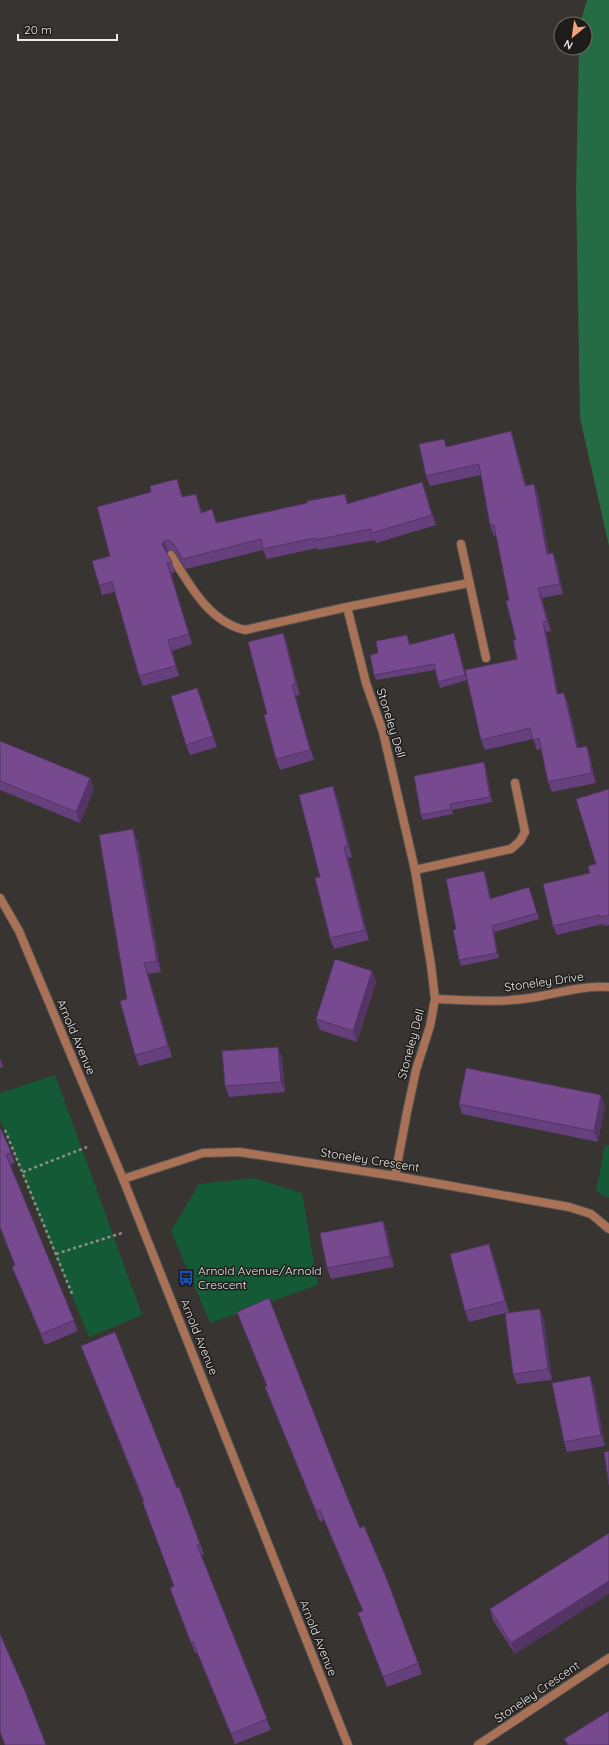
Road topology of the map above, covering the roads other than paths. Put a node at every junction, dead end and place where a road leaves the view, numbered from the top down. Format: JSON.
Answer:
{"nodes":[{"id":1,"x":461,"y":544,"type":"dead end"},
{"id":2,"x":171,"y":555,"type":"edge"},
{"id":3,"x":469,"y":583,"type":"junction"},
{"id":4,"x":347,"y":607,"type":"junction"},
{"id":5,"x":486,"y":658,"type":"dead end"},
{"id":6,"x":515,"y":783,"type":"dead end"},
{"id":7,"x":415,"y":870,"type":"junction"},
{"id":8,"x":0,"y":898,"type":"edge"},
{"id":9,"x":609,"y":987,"type":"edge"},
{"id":10,"x":435,"y":999,"type":"junction"},
{"id":11,"x":395,"y":1176,"type":"junction"},
{"id":12,"x":123,"y":1179,"type":"junction"},
{"id":13,"x":609,"y":1230,"type":"edge"},
{"id":14,"x":609,"y":1658,"type":"edge"},
{"id":15,"x":348,"y":1745,"type":"edge"},
{"id":16,"x":478,"y":1745,"type":"edge"}],
"edges":[{"from":1,"to":3,"type":"street"},
{"from":2,"to":4,"type":"street"},
{"from":3,"to":4,"type":"street"},
{"from":3,"to":5,"type":"street"},
{"from":4,"to":7,"type":"street","name":"Stoneley Dell"},
{"from":6,"to":7,"type":"street"},
{"from":7,"to":10,"type":"street","name":"Stoneley Dell"},
{"from":8,"to":12,"type":"street","name":"Arnold Avenue"},
{"from":9,"to":10,"type":"street","name":"Stoneley Drive"},
{"from":10,"to":11,"type":"street","name":"Stoneley Dell"},
{"from":11,"to":12,"type":"street","name":"Stoneley Crescent"},
{"from":11,"to":13,"type":"street","name":"Stoneley Crescent"},
{"from":12,"to":15,"type":"street","name":"Arnold Avenue"},
{"from":14,"to":16,"type":"street","name":"Stoneley Crescent"}]}
